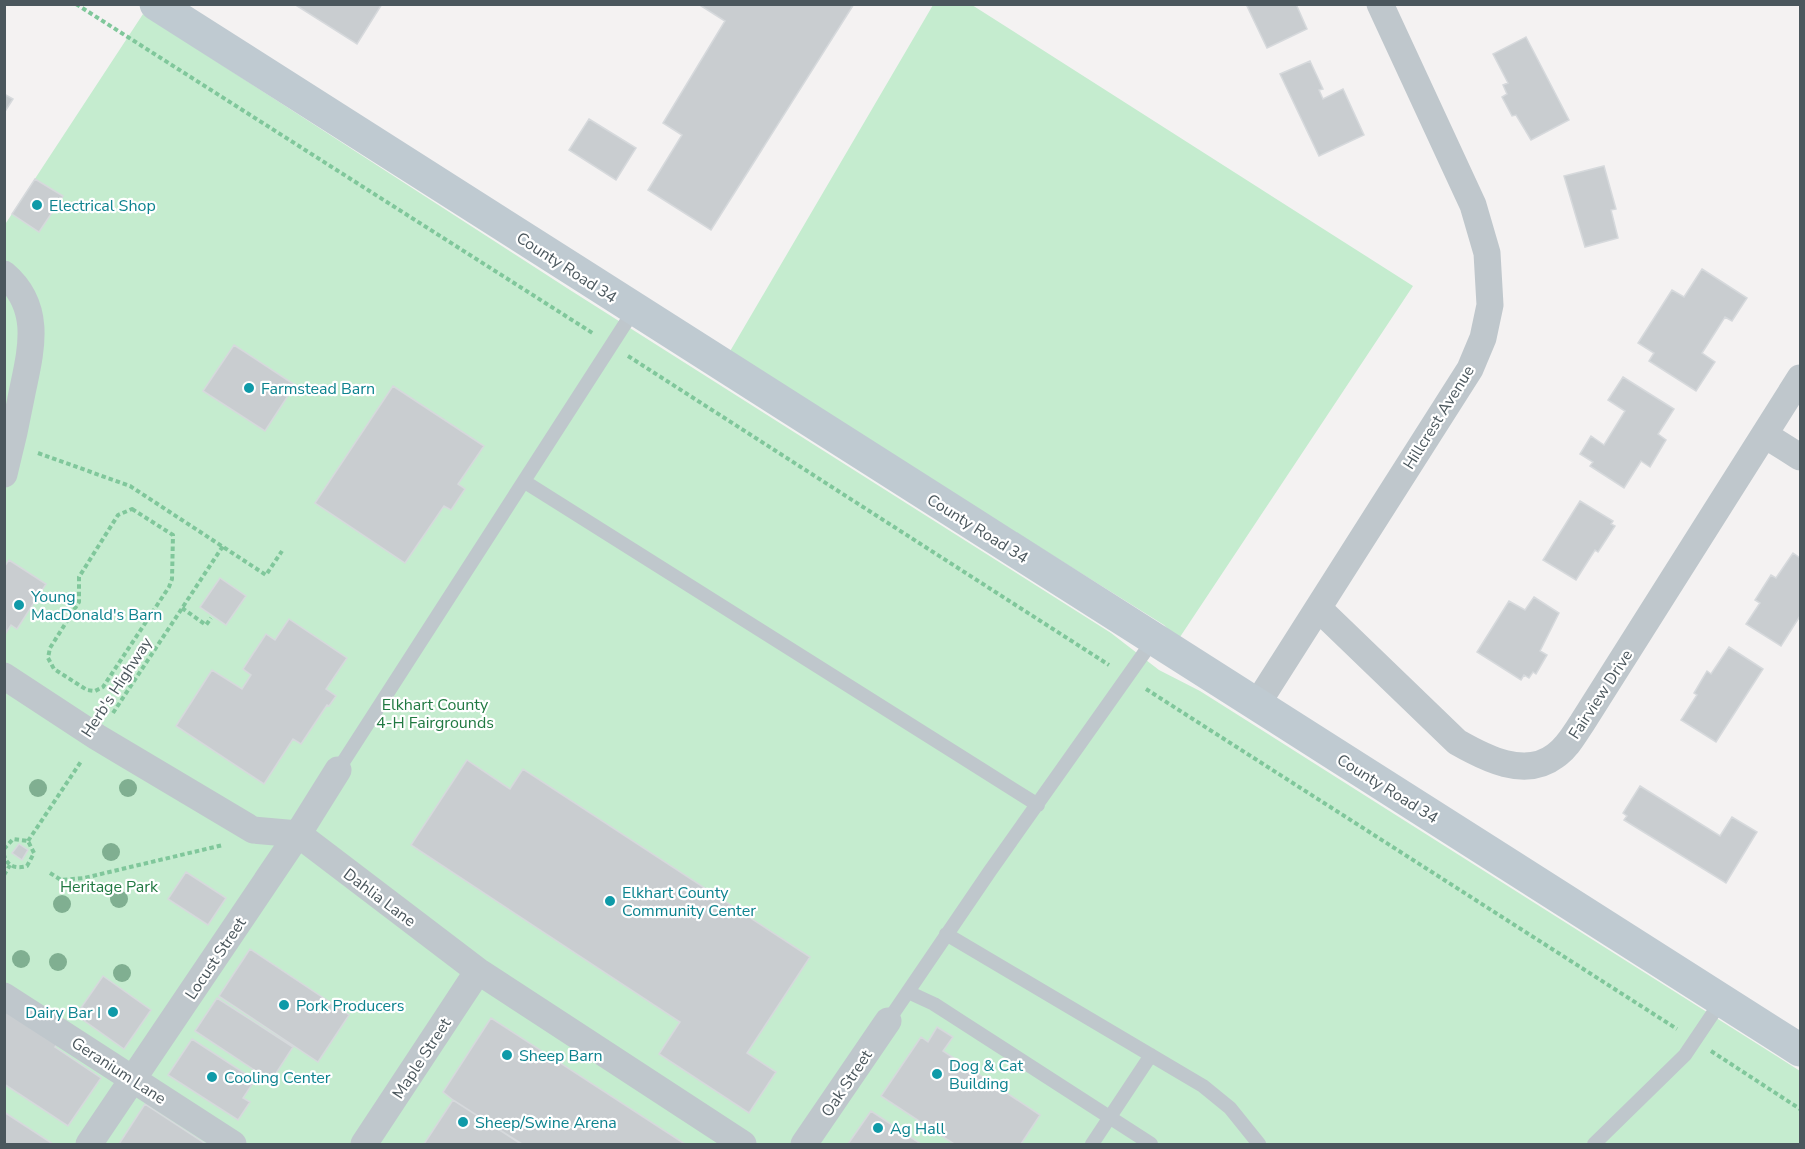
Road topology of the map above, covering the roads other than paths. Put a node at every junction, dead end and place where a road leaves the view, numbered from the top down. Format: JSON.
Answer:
{"nodes":[{"id":1,"x":156,"y":4,"type":"edge"},
{"id":2,"x":1380,"y":4,"type":"edge"},
{"id":3,"x":4,"y":274,"type":"edge"},
{"id":4,"x":634,"y":310,"type":"junction"},
{"id":5,"x":1800,"y":378,"type":"edge"},
{"id":6,"x":1765,"y":435,"type":"junction"},
{"id":7,"x":1800,"y":458,"type":"edge"},
{"id":8,"x":4,"y":474,"type":"edge"},
{"id":9,"x":525,"y":482,"type":"junction"},
{"id":10,"x":1318,"y":608,"type":"junction"},
{"id":11,"x":1154,"y":639,"type":"junction"},
{"id":12,"x":4,"y":676,"type":"edge"},
{"id":13,"x":1257,"y":704,"type":"junction"},
{"id":14,"x":338,"y":770,"type":"joint"},
{"id":15,"x":1038,"y":804,"type":"junction"},
{"id":16,"x":298,"y":834,"type":"junction"},
{"id":17,"x":946,"y":934,"type":"junction"},
{"id":18,"x":478,"y":971,"type":"junction"},
{"id":19,"x":908,"y":992,"type":"junction"},
{"id":20,"x":4,"y":996,"type":"edge"},
{"id":21,"x":1722,"y":1000,"type":"junction"},
{"id":22,"x":888,"y":1021,"type":"joint"},
{"id":23,"x":1800,"y":1050,"type":"edge"},
{"id":24,"x":1151,"y":1055,"type":"junction"},
{"id":25,"x":133,"y":1079,"type":"junction"},
{"id":26,"x":1111,"y":1117,"type":"junction"},
{"id":27,"x":89,"y":1144,"type":"edge"},
{"id":28,"x":233,"y":1144,"type":"edge"},
{"id":29,"x":364,"y":1144,"type":"edge"},
{"id":30,"x":744,"y":1144,"type":"edge"},
{"id":31,"x":804,"y":1144,"type":"edge"},
{"id":32,"x":1092,"y":1144,"type":"edge"},
{"id":33,"x":1151,"y":1144,"type":"edge"},
{"id":34,"x":1259,"y":1144,"type":"edge"},
{"id":35,"x":1594,"y":1144,"type":"edge"}],
"edges":[{"from":1,"to":4,"type":"street","name":"County Road 34"},
{"from":2,"to":10,"type":"street","name":"Hillcrest Avenue"},
{"from":3,"to":8,"type":"street"},
{"from":4,"to":9,"type":"lane"},
{"from":4,"to":11,"type":"street","name":"County Road 34"},
{"from":5,"to":6,"type":"street","name":"Fairview Drive"},
{"from":6,"to":7,"type":"street"},
{"from":6,"to":10,"type":"street","name":"Fairview Drive"},
{"from":9,"to":14,"type":"lane"},
{"from":9,"to":15,"type":"lane"},
{"from":10,"to":13,"type":"street","name":"Hillcrest Avenue"},
{"from":11,"to":13,"type":"street","name":"County Road 34"},
{"from":11,"to":15,"type":"lane"},
{"from":12,"to":16,"type":"street"},
{"from":13,"to":21,"type":"street","name":"County Road 34"},
{"from":14,"to":16,"type":"street","name":"Locust Street"},
{"from":15,"to":17,"type":"lane"},
{"from":16,"to":18,"type":"street","name":"Dahlia Lane"},
{"from":16,"to":25,"type":"street","name":"Locust Street"},
{"from":17,"to":19,"type":"lane"},
{"from":17,"to":24,"type":"lane"},
{"from":18,"to":29,"type":"street","name":"Maple Street"},
{"from":18,"to":30,"type":"street","name":"Dahlia Lane"},
{"from":19,"to":22,"type":"lane"},
{"from":19,"to":26,"type":"lane"},
{"from":20,"to":25,"type":"street","name":"Geranium Lane"},
{"from":21,"to":23,"type":"street","name":"County Road 34"},
{"from":21,"to":35,"type":"lane"},
{"from":22,"to":31,"type":"street","name":"Oak Street"},
{"from":24,"to":26,"type":"lane"},
{"from":24,"to":34,"type":"lane"},
{"from":25,"to":27,"type":"street","name":"Locust Street"},
{"from":25,"to":28,"type":"street","name":"Geranium Lane"},
{"from":26,"to":32,"type":"lane"},
{"from":26,"to":33,"type":"lane"}]}
